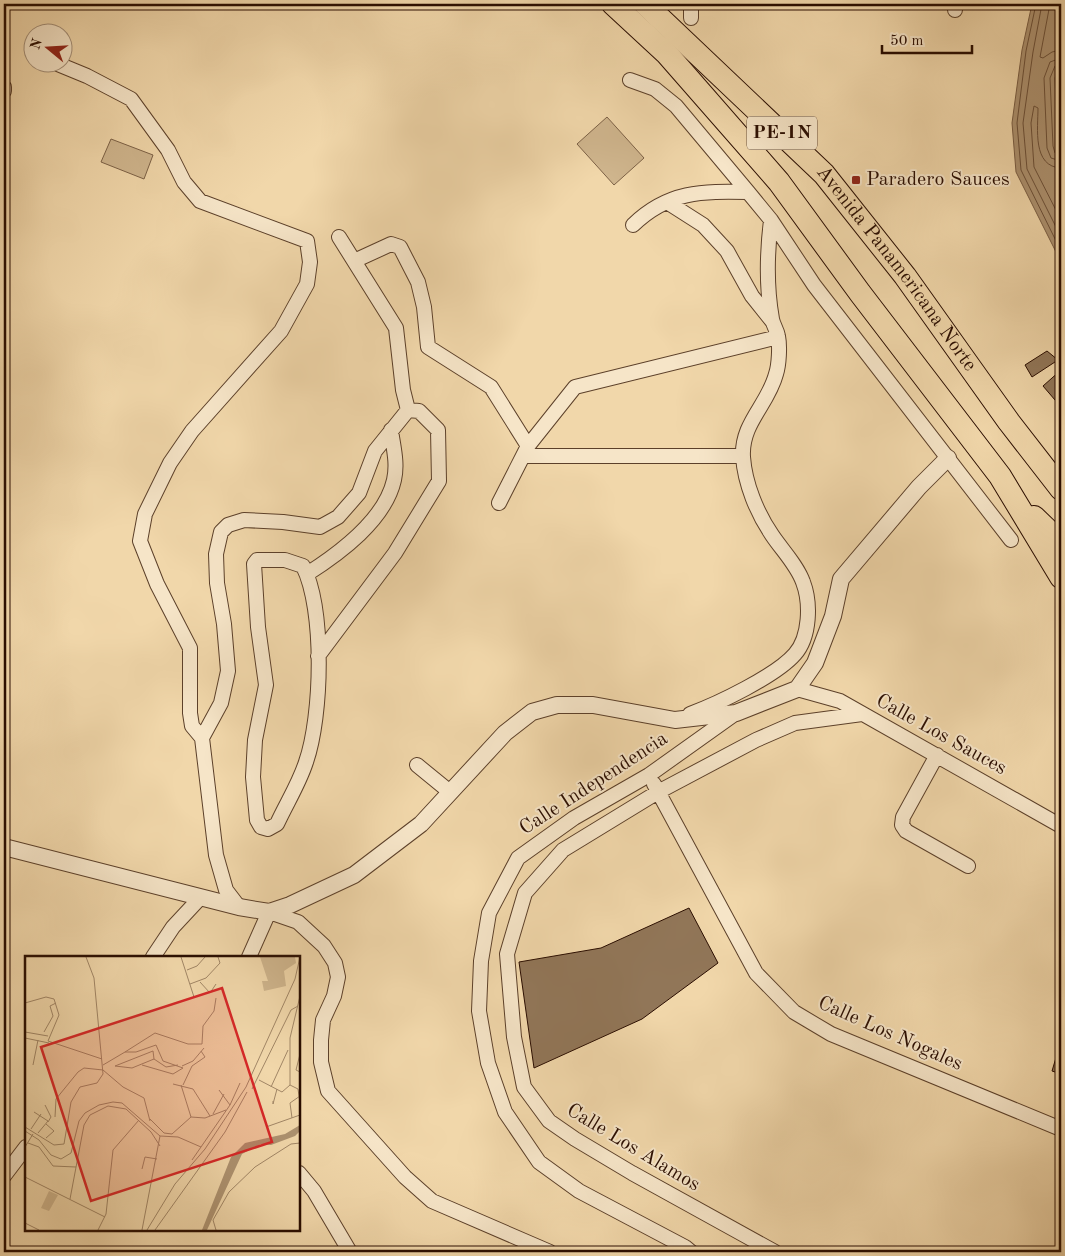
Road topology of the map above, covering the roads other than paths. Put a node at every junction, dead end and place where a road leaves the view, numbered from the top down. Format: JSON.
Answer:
{"nodes":[{"id":1,"x":613,"y":4,"type":"edge"},
{"id":2,"x":645,"y":4,"type":"edge"},
{"id":3,"x":691,"y":4,"type":"edge"},
{"id":4,"x":691,"y":18,"type":"dead end"},
{"id":5,"x":72,"y":70,"type":"edge"},
{"id":6,"x":630,"y":80,"type":"dead end"},
{"id":7,"x":4,"y":87,"type":"edge"},
{"id":8,"x":4,"y":91,"type":"edge"},
{"id":9,"x":748,"y":192,"type":"junction"},
{"id":10,"x":667,"y":202,"type":"junction"},
{"id":11,"x":772,"y":220,"type":"junction"},
{"id":12,"x":633,"y":225,"type":"dead end"},
{"id":13,"x":339,"y":237,"type":"dead end"},
{"id":14,"x":354,"y":261,"type":"junction"},
{"id":15,"x":772,"y":321,"type":"junction"},
{"id":16,"x":778,"y":337,"type":"junction"},
{"id":17,"x":408,"y":410,"type":"junction"},
{"id":18,"x":391,"y":430,"type":"junction"},
{"id":19,"x":525,"y":451,"type":"junction"},
{"id":20,"x":743,"y":456,"type":"junction"},
{"id":21,"x":948,"y":458,"type":"junction"},
{"id":22,"x":1061,"y":489,"type":"edge"},
{"id":23,"x":1013,"y":497,"type":"junction"},
{"id":24,"x":498,"y":503,"type":"dead end"},
{"id":25,"x":1011,"y":540,"type":"dead end"},
{"id":26,"x":1061,"y":543,"type":"edge"},
{"id":27,"x":307,"y":574,"type":"junction"},
{"id":28,"x":1061,"y":577,"type":"edge"},
{"id":29,"x":318,"y":656,"type":"junction"},
{"id":30,"x":797,"y":689,"type":"junction"},
{"id":31,"x":736,"y":713,"type":"junction"},
{"id":32,"x":862,"y":714,"type":"junction"},
{"id":33,"x":675,"y":720,"type":"junction"},
{"id":34,"x":202,"y":738,"type":"junction"},
{"id":35,"x":937,"y":755,"type":"junction"},
{"id":36,"x":416,"y":765,"type":"dead end"},
{"id":37,"x":649,"y":775,"type":"junction"},
{"id":38,"x":450,"y":792,"type":"junction"},
{"id":39,"x":658,"y":792,"type":"junction"},
{"id":40,"x":1061,"y":826,"type":"edge"},
{"id":41,"x":4,"y":847,"type":"edge"},
{"id":42,"x":968,"y":866,"type":"dead end"},
{"id":43,"x":200,"y":898,"type":"junction"},
{"id":44,"x":239,"y":907,"type":"junction"},
{"id":45,"x":269,"y":912,"type":"junction"},
{"id":46,"x":154,"y":956,"type":"edge"},
{"id":47,"x":250,"y":956,"type":"edge"},
{"id":48,"x":1061,"y":1129,"type":"edge"},
{"id":49,"x":25,"y":1148,"type":"edge"},
{"id":50,"x":300,"y":1174,"type":"edge"},
{"id":51,"x":4,"y":1176,"type":"edge"},
{"id":52,"x":350,"y":1252,"type":"edge"},
{"id":53,"x":550,"y":1252,"type":"edge"},
{"id":54,"x":691,"y":1252,"type":"edge"},
{"id":55,"x":775,"y":1252,"type":"edge"}],
"edges":[{"from":1,"to":23,"type":"highway","name":"Avenida Panamericana Norte","number":"PE-1N"},
{"from":2,"to":22,"type":"highway","name":"Avenida Panamericana Norte","number":"PE-1N"},
{"from":3,"to":4,"type":"street"},
{"from":5,"to":34,"type":"street"},
{"from":6,"to":9,"type":"street"},
{"from":7,"to":8,"type":"street"},
{"from":9,"to":10,"type":"street"},
{"from":9,"to":11,"type":"street"},
{"from":10,"to":12,"type":"street"},
{"from":10,"to":15,"type":"street"},
{"from":11,"to":15,"type":"street"},
{"from":11,"to":21,"type":"street"},
{"from":13,"to":14,"type":"street"},
{"from":14,"to":17,"type":"street"},
{"from":14,"to":19,"type":"street"},
{"from":15,"to":16,"type":"street"},
{"from":16,"to":19,"type":"street"},
{"from":16,"to":20,"type":"street"},
{"from":17,"to":18,"type":"street"},
{"from":17,"to":29,"type":"street"},
{"from":18,"to":27,"type":"street"},
{"from":18,"to":34,"type":"street"},
{"from":19,"to":20,"type":"street"},
{"from":19,"to":24,"type":"street"},
{"from":20,"to":33,"type":"street"},
{"from":21,"to":25,"type":"street"},
{"from":21,"to":30,"type":"street"},
{"from":23,"to":26,"type":"highway","name":"Avenida Panamericana Norte","number":"PE-1N"},
{"from":23,"to":28,"type":"highway","name":"Avenida Panamericana Norte","number":"PE-1N"},
{"from":27,"to":29,"type":"street"},
{"from":27,"to":29,"type":"street"},
{"from":30,"to":31,"type":"street","name":"Calle Independencia"},
{"from":30,"to":32,"type":"street","name":"Calle Los Sauces"},
{"from":31,"to":33,"type":"street"},
{"from":31,"to":37,"type":"street","name":"Calle Independencia"},
{"from":32,"to":35,"type":"street","name":"Calle Los Sauces"},
{"from":32,"to":39,"type":"street","name":"Calle Los Alamos"},
{"from":33,"to":38,"type":"street"},
{"from":34,"to":44,"type":"street"},
{"from":35,"to":40,"type":"street","name":"Calle Los Sauces"},
{"from":35,"to":42,"type":"street"},
{"from":36,"to":38,"type":"street"},
{"from":37,"to":39,"type":"street","name":"Calle Los Nogales"},
{"from":37,"to":54,"type":"street","name":"Calle Independencia"},
{"from":38,"to":45,"type":"street"},
{"from":39,"to":48,"type":"street","name":"Calle Los Nogales"},
{"from":39,"to":55,"type":"street","name":"Calle Los Alamos"},
{"from":41,"to":43,"type":"street"},
{"from":43,"to":44,"type":"street"},
{"from":43,"to":46,"type":"street"},
{"from":44,"to":45,"type":"street"},
{"from":45,"to":47,"type":"street"},
{"from":45,"to":53,"type":"street"},
{"from":49,"to":51,"type":"street"},
{"from":50,"to":52,"type":"street"}]}
